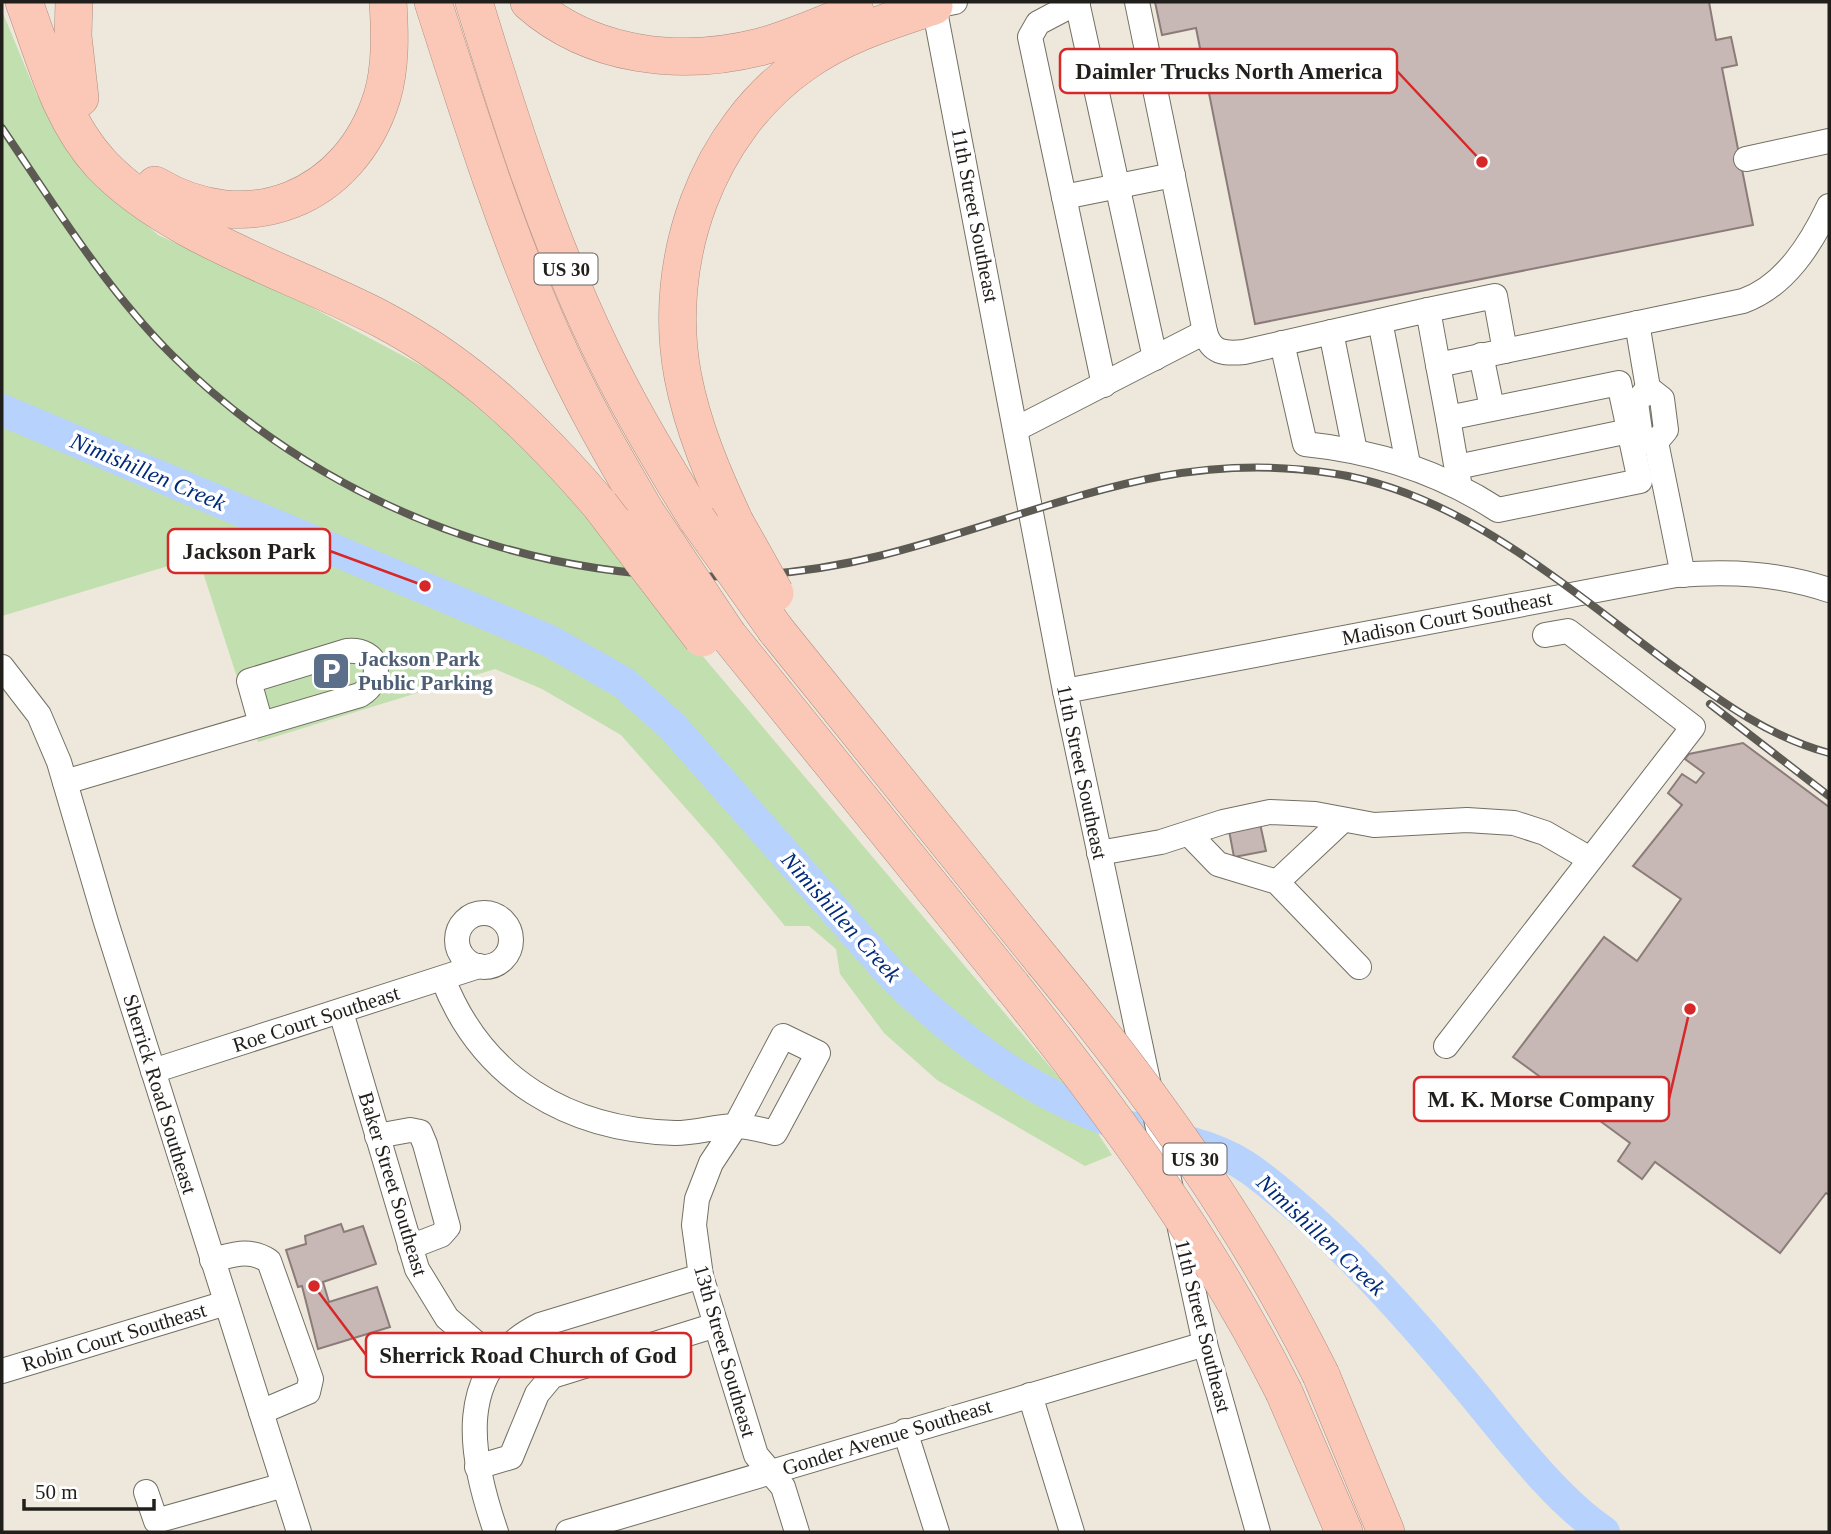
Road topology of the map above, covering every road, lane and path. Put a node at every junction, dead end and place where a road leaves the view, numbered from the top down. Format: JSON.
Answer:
{"nodes":[{"id":1,"x":24,"y":2,"type":"edge"},
{"id":2,"x":44,"y":2,"type":"edge"},
{"id":3,"x":74,"y":2,"type":"edge"},
{"id":4,"x":388,"y":2,"type":"edge"},
{"id":5,"x":433,"y":2,"type":"edge"},
{"id":6,"x":474,"y":2,"type":"edge"},
{"id":7,"x":528,"y":2,"type":"edge"},
{"id":8,"x":875,"y":2,"type":"edge"},
{"id":9,"x":1078,"y":2,"type":"edge"},
{"id":10,"x":1137,"y":2,"type":"edge"},
{"id":11,"x":945,"y":4,"type":"edge"},
{"id":12,"x":80,"y":98,"type":"junction"},
{"id":13,"x":1829,"y":141,"type":"edge"},
{"id":14,"x":1746,"y":159,"type":"dead end"},
{"id":15,"x":1173,"y":175,"type":"junction"},
{"id":16,"x":1118,"y":186,"type":"junction"},
{"id":17,"x":1064,"y":197,"type":"junction"},
{"id":18,"x":1829,"y":206,"type":"edge"},
{"id":19,"x":1428,"y":310,"type":"junction"},
{"id":20,"x":1380,"y":321,"type":"junction"},
{"id":21,"x":1637,"y":323,"type":"junction"},
{"id":22,"x":1205,"y":332,"type":"junction"},
{"id":23,"x":1331,"y":332,"type":"junction"},
{"id":24,"x":1282,"y":343,"type":"junction"},
{"id":25,"x":1493,"y":353,"type":"junction"},
{"id":26,"x":1155,"y":358,"type":"junction"},
{"id":27,"x":1438,"y":365,"type":"junction"},
{"id":28,"x":1104,"y":385,"type":"junction"},
{"id":29,"x":1492,"y":408,"type":"junction"},
{"id":30,"x":1448,"y":418,"type":"junction"},
{"id":31,"x":1016,"y":429,"type":"junction"},
{"id":32,"x":1629,"y":431,"type":"junction"},
{"id":33,"x":1355,"y":451,"type":"junction"},
{"id":34,"x":1408,"y":464,"type":"junction"},
{"id":35,"x":1458,"y":477,"type":"junction"},
{"id":36,"x":1683,"y":575,"type":"junction"},
{"id":37,"x":1829,"y":590,"type":"edge"},
{"id":38,"x":787,"y":628,"type":"junction"},
{"id":39,"x":1545,"y":635,"type":"dead end"},
{"id":40,"x":715,"y":636,"type":"junction"},
{"id":41,"x":2,"y":667,"type":"edge"},
{"id":42,"x":1065,"y":691,"type":"junction"},
{"id":43,"x":261,"y":724,"type":"junction"},
{"id":44,"x":65,"y":782,"type":"junction"},
{"id":45,"x":1343,"y":820,"type":"junction"},
{"id":46,"x":1190,"y":835,"type":"junction"},
{"id":47,"x":1099,"y":853,"type":"junction"},
{"id":48,"x":1590,"y":859,"type":"junction"},
{"id":49,"x":1278,"y":882,"type":"junction"},
{"id":50,"x":479,"y":966,"type":"dead end"},
{"id":51,"x":1360,"y":967,"type":"dead end"},
{"id":52,"x":443,"y":979,"type":"junction"},
{"id":53,"x":341,"y":1013,"type":"junction"},
{"id":54,"x":1447,"y":1046,"type":"dead end"},
{"id":55,"x":153,"y":1071,"type":"junction"},
{"id":56,"x":377,"y":1136,"type":"junction"},
{"id":57,"x":410,"y":1247,"type":"junction"},
{"id":58,"x":212,"y":1261,"type":"junction"},
{"id":59,"x":701,"y":1276,"type":"junction"},
{"id":60,"x":226,"y":1303,"type":"junction"},
{"id":61,"x":716,"y":1325,"type":"junction"},
{"id":62,"x":1205,"y":1343,"type":"junction"},
{"id":63,"x":496,"y":1360,"type":"junction"},
{"id":64,"x":2,"y":1371,"type":"edge"},
{"id":65,"x":1030,"y":1395,"type":"junction"},
{"id":66,"x":261,"y":1412,"type":"junction"},
{"id":67,"x":905,"y":1431,"type":"junction"},
{"id":68,"x":477,"y":1467,"type":"junction"},
{"id":69,"x":771,"y":1472,"type":"junction"},
{"id":70,"x":284,"y":1485,"type":"junction"},
{"id":71,"x":146,"y":1492,"type":"dead end"},
{"id":72,"x":602,"y":1527,"type":"edge"},
{"id":73,"x":299,"y":1532,"type":"edge"},
{"id":74,"x":496,"y":1532,"type":"edge"},
{"id":75,"x":568,"y":1532,"type":"edge"},
{"id":76,"x":797,"y":1532,"type":"edge"},
{"id":77,"x":937,"y":1532,"type":"edge"},
{"id":78,"x":1072,"y":1532,"type":"edge"},
{"id":79,"x":1258,"y":1532,"type":"edge"},
{"id":80,"x":1344,"y":1532,"type":"edge"},
{"id":81,"x":1386,"y":1532,"type":"edge"}],
"edges":[{"from":1,"to":40,"type":"highway","bridge":true},
{"from":2,"to":12,"type":"highway"},
{"from":3,"to":12,"type":"highway"},
{"from":4,"to":12,"type":"highway"},
{"from":5,"to":40,"type":"highway","number":"US 30","bridge":true},
{"from":6,"to":38,"type":"highway","number":"US 30","bridge":true},
{"from":7,"to":8,"type":"highway"},
{"from":9,"to":16,"type":"street"},
{"from":9,"to":17,"type":"street"},
{"from":10,"to":15,"type":"street"},
{"from":11,"to":31,"type":"street","name":"11th Street Southeast"},
{"from":11,"to":38,"type":"highway","bridge":true},
{"from":13,"to":14,"type":"street"},
{"from":15,"to":16,"type":"street"},
{"from":15,"to":22,"type":"street"},
{"from":16,"to":17,"type":"street"},
{"from":16,"to":26,"type":"street"},
{"from":17,"to":28,"type":"street"},
{"from":18,"to":21,"type":"street"},
{"from":19,"to":20,"type":"street"},
{"from":19,"to":25,"type":"street"},
{"from":19,"to":27,"type":"street"},
{"from":20,"to":23,"type":"street"},
{"from":20,"to":34,"type":"street"},
{"from":21,"to":25,"type":"street"},
{"from":21,"to":36,"type":"street"},
{"from":22,"to":24,"type":"street"},
{"from":22,"to":26,"type":"street"},
{"from":23,"to":24,"type":"street"},
{"from":23,"to":33,"type":"street"},
{"from":24,"to":33,"type":"street"},
{"from":25,"to":27,"type":"street"},
{"from":25,"to":29,"type":"street"},
{"from":26,"to":28,"type":"street"},
{"from":27,"to":30,"type":"street"},
{"from":28,"to":31,"type":"street"},
{"from":29,"to":30,"type":"street"},
{"from":29,"to":32,"type":"street"},
{"from":30,"to":35,"type":"street"},
{"from":31,"to":42,"type":"street","name":"11th Street Southeast"},
{"from":32,"to":35,"type":"street"},
{"from":32,"to":35,"type":"street"},
{"from":33,"to":34,"type":"street"},
{"from":34,"to":35,"type":"street"},
{"from":36,"to":37,"type":"street","name":"Madison Court Southeast"},
{"from":36,"to":42,"type":"street","name":"Madison Court Southeast"},
{"from":38,"to":81,"type":"highway","number":"US 30","bridge":true},
{"from":39,"to":48,"type":"street"},
{"from":40,"to":80,"type":"highway","number":"US 30","bridge":true},
{"from":41,"to":44,"type":"street","name":"Sherrick Road Southeast"},
{"from":42,"to":47,"type":"street","name":"11th Street Southeast"},
{"from":43,"to":43,"type":"street"},
{"from":43,"to":44,"type":"street"},
{"from":44,"to":55,"type":"street","name":"Sherrick Road Southeast"},
{"from":45,"to":46,"type":"street"},
{"from":45,"to":48,"type":"street"},
{"from":45,"to":49,"type":"street"},
{"from":46,"to":47,"type":"street"},
{"from":46,"to":49,"type":"street"},
{"from":47,"to":62,"type":"street","name":"11th Street Southeast","bridge":true},
{"from":48,"to":54,"type":"street"},
{"from":49,"to":51,"type":"street"},
{"from":50,"to":52,"type":"street","name":"Roe Court Southeast"},
{"from":52,"to":53,"type":"street","name":"Roe Court Southeast"},
{"from":52,"to":59,"type":"street","name":"13th Street Southeast"},
{"from":53,"to":55,"type":"street","name":"Roe Court Southeast"},
{"from":53,"to":56,"type":"street","name":"Baker Street Southeast"},
{"from":55,"to":58,"type":"street","name":"Sherrick Road Southeast"},
{"from":56,"to":57,"type":"street","name":"Baker Street Southeast"},
{"from":56,"to":57,"type":"street"},
{"from":57,"to":63,"type":"street","name":"Baker Street Southeast"},
{"from":58,"to":60,"type":"street","name":"Sherrick Road Southeast"},
{"from":58,"to":66,"type":"street"},
{"from":59,"to":61,"type":"street","name":"13th Street Southeast"},
{"from":59,"to":63,"type":"street"},
{"from":60,"to":64,"type":"street","name":"Robin Court Southeast"},
{"from":60,"to":66,"type":"street","name":"Sherrick Road Southeast"},
{"from":61,"to":68,"type":"street"},
{"from":61,"to":69,"type":"street","name":"13th Street Southeast"},
{"from":62,"to":65,"type":"street","name":"Gonder Avenue Southeast"},
{"from":62,"to":79,"type":"street","name":"11th Street Southeast"},
{"from":63,"to":68,"type":"street"},
{"from":65,"to":67,"type":"street","name":"Gonder Avenue Southeast"},
{"from":65,"to":78,"type":"street"},
{"from":66,"to":70,"type":"street","name":"Sherrick Road Southeast"},
{"from":67,"to":69,"type":"street","name":"Gonder Avenue Southeast"},
{"from":67,"to":77,"type":"street"},
{"from":68,"to":74,"type":"street"},
{"from":69,"to":72,"type":"street","name":"Gonder Avenue Southeast"},
{"from":69,"to":76,"type":"street","name":"13th Street Southeast"},
{"from":70,"to":71,"type":"street"},
{"from":70,"to":73,"type":"street","name":"Sherrick Road Southeast"},
{"from":72,"to":75,"type":"street","name":"Gonder Avenue Southeast"}]}
